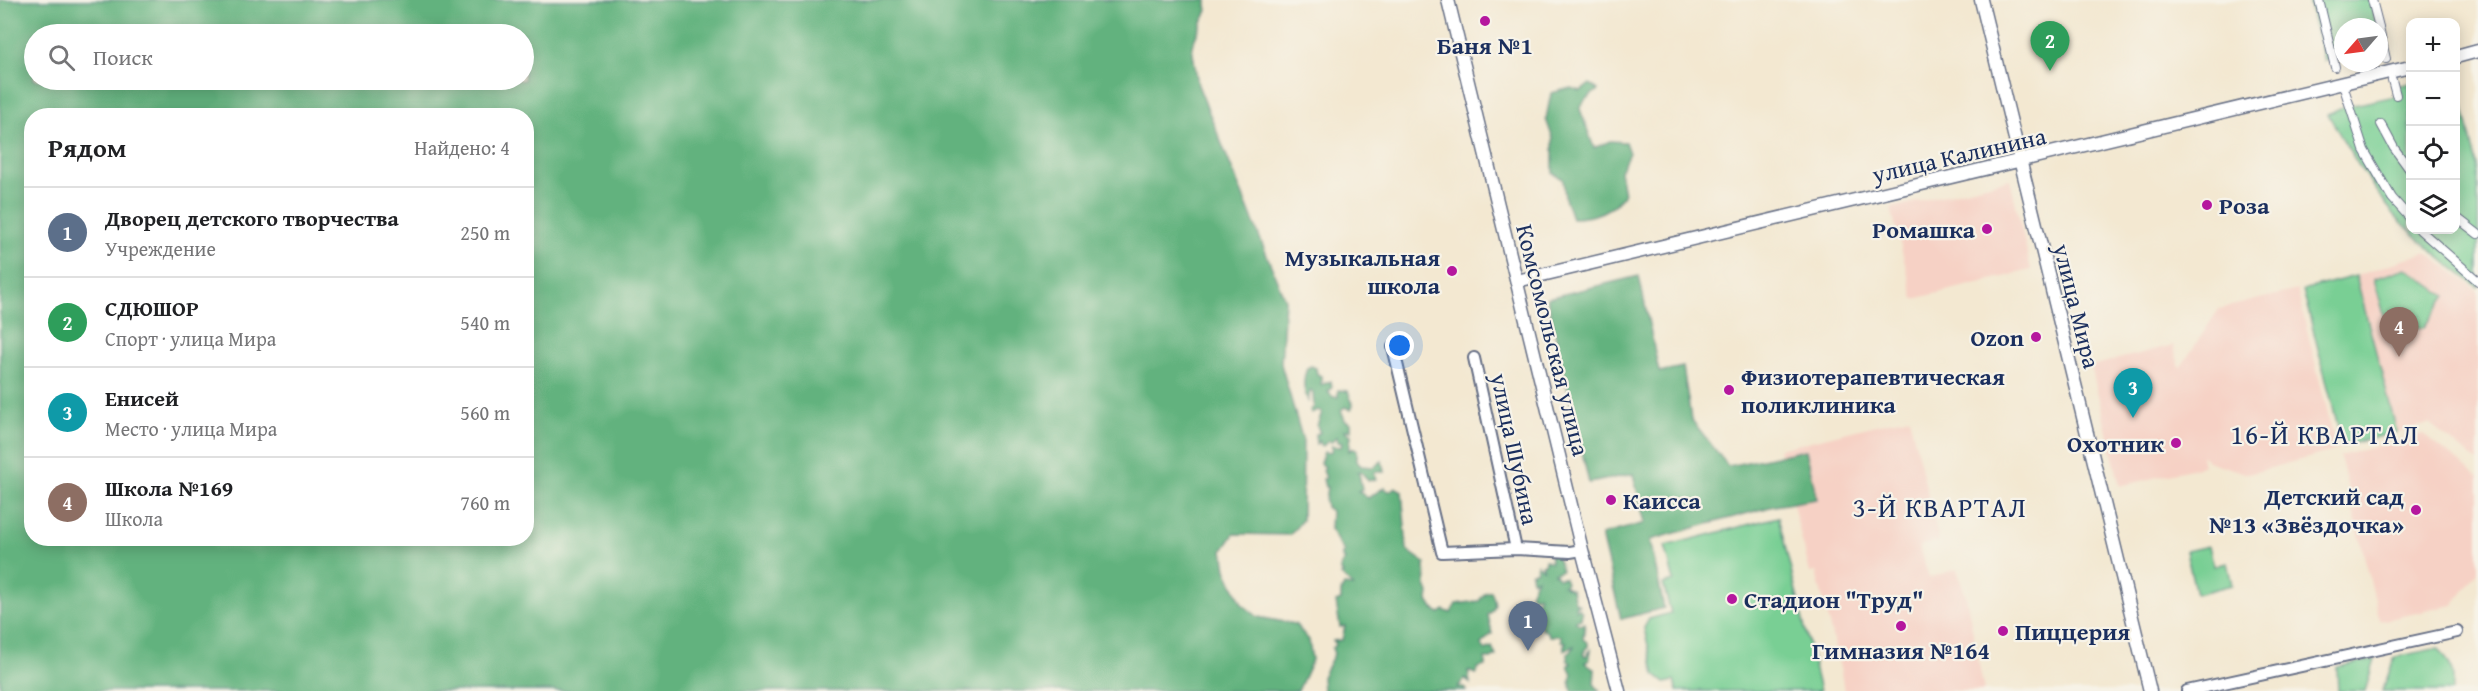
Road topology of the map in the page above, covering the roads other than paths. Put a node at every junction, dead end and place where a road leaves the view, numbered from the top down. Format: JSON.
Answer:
{"nodes":[{"id":1,"x":1448,"y":0,"type":"edge"},
{"id":2,"x":1980,"y":0,"type":"edge"},
{"id":3,"x":2319,"y":0,"type":"edge"},
{"id":4,"x":2372,"y":0,"type":"edge"},
{"id":5,"x":2376,"y":18,"type":"edge"},
{"id":6,"x":2478,"y":51,"type":"edge"},
{"id":7,"x":2460,"y":56,"type":"edge"},
{"id":8,"x":2334,"y":63,"type":"edge"},
{"id":9,"x":2406,"y":68,"type":"edge"},
{"id":10,"x":2392,"y":80,"type":"dead end"},
{"id":11,"x":2345,"y":92,"type":"dead end"},
{"id":12,"x":2396,"y":95,"type":"dead end"},
{"id":13,"x":2381,"y":124,"type":"dead end"},
{"id":14,"x":2020,"y":162,"type":"junction"},
{"id":15,"x":2406,"y":164,"type":"edge"},
{"id":16,"x":2406,"y":214,"type":"edge"},
{"id":17,"x":2460,"y":220,"type":"edge"},
{"id":18,"x":2425,"y":234,"type":"edge"},
{"id":19,"x":2478,"y":234,"type":"edge"},
{"id":20,"x":1517,"y":280,"type":"junction"},
{"id":21,"x":2478,"y":280,"type":"edge"},
{"id":22,"x":1393,"y":347,"type":"dead end"},
{"id":23,"x":1474,"y":358,"type":"dead end"},
{"id":24,"x":1516,"y":549,"type":"junction"},
{"id":25,"x":1582,"y":550,"type":"junction"},
{"id":26,"x":2457,"y":632,"type":"dead end"},
{"id":27,"x":1619,"y":690,"type":"edge"},
{"id":28,"x":2150,"y":691,"type":"edge"},
{"id":29,"x":2187,"y":691,"type":"edge"}],
"edges":[{"from":1,"to":20,"type":"street","name":"Комсомольская улица"},
{"from":2,"to":14,"type":"street","name":"улица Мира"},
{"from":3,"to":8,"type":"street"},
{"from":4,"to":5,"type":"street"},
{"from":6,"to":7,"type":"street"},
{"from":9,"to":14,"type":"street","name":"улица Калинина"},
{"from":10,"to":12,"type":"street"},
{"from":11,"to":16,"type":"street"},
{"from":13,"to":15,"type":"street"},
{"from":14,"to":20,"type":"street","name":"улица Калинина"},
{"from":14,"to":28,"type":"street","name":"улица Мира"},
{"from":17,"to":19,"type":"street"},
{"from":18,"to":21,"type":"street"},
{"from":20,"to":25,"type":"street","name":"Комсомольская улица"},
{"from":22,"to":24,"type":"street"},
{"from":23,"to":24,"type":"street","name":"улица Шубина"},
{"from":24,"to":25,"type":"street"},
{"from":25,"to":27,"type":"street","name":"Комсомольская улица"},
{"from":26,"to":29,"type":"street"}]}
